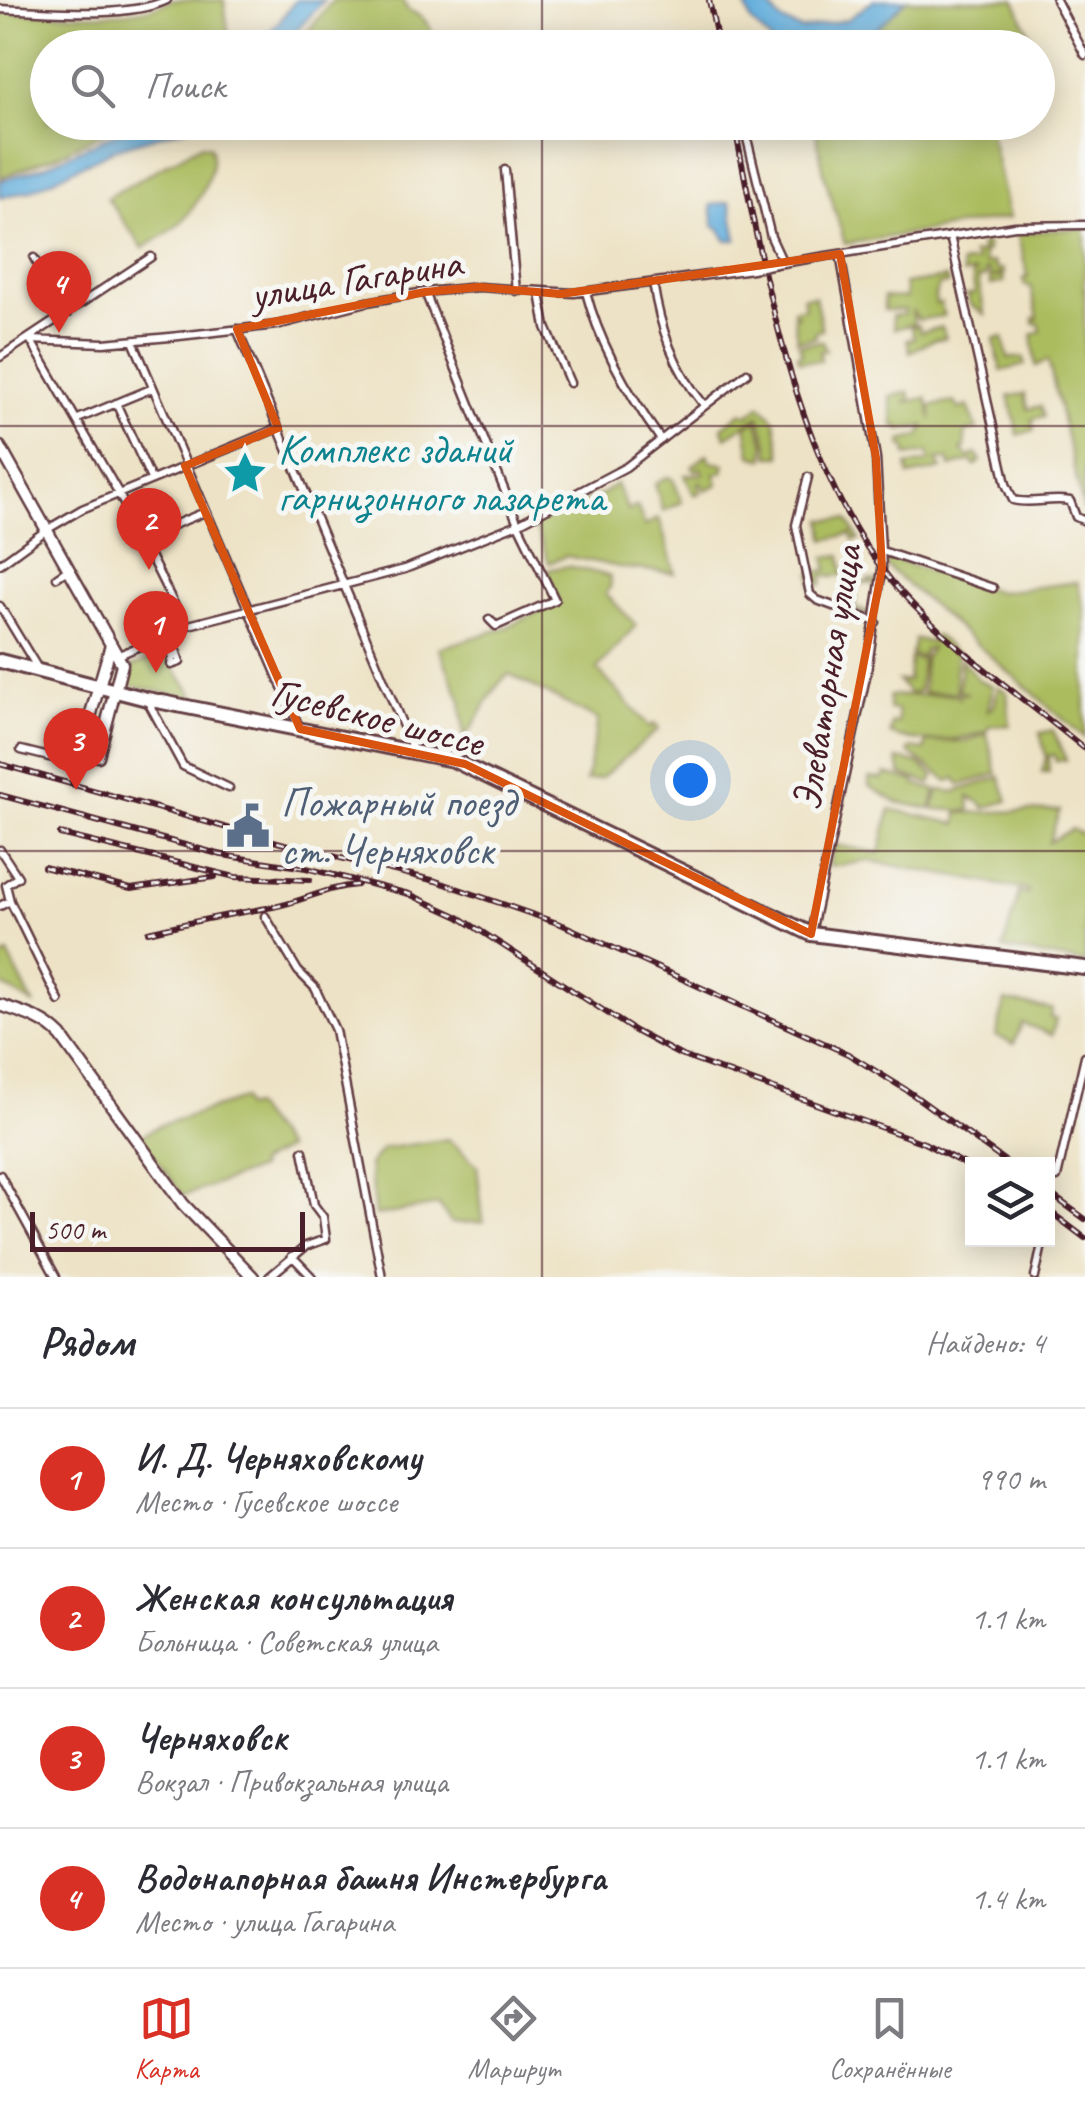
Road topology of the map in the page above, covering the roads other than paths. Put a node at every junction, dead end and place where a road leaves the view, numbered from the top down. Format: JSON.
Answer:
{"nodes":[{"id":1,"x":167,"y":0,"type":"edge"},
{"id":2,"x":1056,"y":0,"type":"edge"},
{"id":3,"x":0,"y":9,"type":"edge"},
{"id":4,"x":1085,"y":55,"type":"edge"},
{"id":5,"x":747,"y":140,"type":"edge"},
{"id":6,"x":504,"y":170,"type":"dead end"},
{"id":7,"x":1085,"y":225,"type":"edge"},
{"id":8,"x":950,"y":236,"type":"junction"},
{"id":9,"x":840,"y":254,"type":"junction"},
{"id":10,"x":151,"y":257,"type":"dead end"},
{"id":11,"x":34,"y":258,"type":"dead end"},
{"id":12,"x":780,"y":264,"type":"junction"},
{"id":13,"x":653,"y":282,"type":"junction"},
{"id":14,"x":516,"y":291,"type":"junction"},
{"id":15,"x":425,"y":292,"type":"junction"},
{"id":16,"x":586,"y":292,"type":"junction"},
{"id":17,"x":540,"y":293,"type":"junction"},
{"id":18,"x":68,"y":313,"type":"junction"},
{"id":19,"x":237,"y":330,"type":"junction"},
{"id":20,"x":30,"y":340,"type":"junction"},
{"id":21,"x":133,"y":340,"type":"junction"},
{"id":22,"x":0,"y":357,"type":"edge"},
{"id":23,"x":748,"y":373,"type":"dead end"},
{"id":24,"x":570,"y":383,"type":"dead end"},
{"id":25,"x":153,"y":388,"type":"junction"},
{"id":26,"x":116,"y":403,"type":"junction"},
{"id":27,"x":704,"y":405,"type":"junction"},
{"id":28,"x":78,"y":419,"type":"junction"},
{"id":29,"x":278,"y":428,"type":"junction"},
{"id":30,"x":662,"y":440,"type":"junction"},
{"id":31,"x":0,"y":446,"type":"edge"},
{"id":32,"x":185,"y":466,"type":"junction"},
{"id":33,"x":808,"y":477,"type":"dead end"},
{"id":34,"x":151,"y":479,"type":"junction"},
{"id":35,"x":118,"y":492,"type":"junction"},
{"id":36,"x":206,"y":512,"type":"junction"},
{"id":37,"x":1085,"y":520,"type":"edge"},
{"id":38,"x":518,"y":524,"type":"junction"},
{"id":39,"x":48,"y":529,"type":"junction"},
{"id":40,"x":142,"y":538,"type":"junction"},
{"id":41,"x":882,"y":551,"type":"junction"},
{"id":42,"x":0,"y":564,"type":"edge"},
{"id":43,"x":70,"y":569,"type":"junction"},
{"id":44,"x":57,"y":577,"type":"dead end"},
{"id":45,"x":342,"y":585,"type":"junction"},
{"id":46,"x":993,"y":588,"type":"dead end"},
{"id":47,"x":0,"y":606,"type":"edge"},
{"id":48,"x":247,"y":608,"type":"junction"},
{"id":49,"x":488,"y":619,"type":"dead end"},
{"id":50,"x":876,"y":622,"type":"junction"},
{"id":51,"x":185,"y":626,"type":"junction"},
{"id":52,"x":170,"y":632,"type":"junction"},
{"id":53,"x":174,"y":645,"type":"dead end"},
{"id":54,"x":112,"y":658,"type":"junction"},
{"id":55,"x":0,"y":662,"type":"edge"},
{"id":56,"x":40,"y":672,"type":"junction"},
{"id":57,"x":98,"y":688,"type":"junction"},
{"id":58,"x":116,"y":692,"type":"junction"},
{"id":59,"x":147,"y":699,"type":"junction"},
{"id":60,"x":300,"y":729,"type":"junction"},
{"id":61,"x":21,"y":750,"type":"dead end"},
{"id":62,"x":80,"y":752,"type":"junction"},
{"id":63,"x":413,"y":752,"type":"junction"},
{"id":64,"x":228,"y":788,"type":"dead end"},
{"id":65,"x":0,"y":850,"type":"edge"},
{"id":66,"x":10,"y":901,"type":"junction"},
{"id":67,"x":0,"y":906,"type":"edge"},
{"id":68,"x":264,"y":916,"type":"dead end"},
{"id":69,"x":811,"y":934,"type":"junction"},
{"id":70,"x":1085,"y":968,"type":"edge"},
{"id":71,"x":59,"y":1002,"type":"dead end"},
{"id":72,"x":0,"y":1005,"type":"edge"},
{"id":73,"x":1085,"y":1056,"type":"edge"},
{"id":74,"x":303,"y":1151,"type":"dead end"},
{"id":75,"x":0,"y":1174,"type":"edge"},
{"id":76,"x":1057,"y":1178,"type":"dead end"},
{"id":77,"x":1041,"y":1247,"type":"edge"},
{"id":78,"x":292,"y":1256,"type":"junction"},
{"id":79,"x":56,"y":1277,"type":"edge"},
{"id":80,"x":253,"y":1277,"type":"edge"},
{"id":81,"x":269,"y":1277,"type":"edge"},
{"id":82,"x":312,"y":1277,"type":"edge"},
{"id":83,"x":382,"y":1277,"type":"edge"},
{"id":84,"x":1035,"y":1277,"type":"edge"}],
"edges":[{"from":1,"to":3,"type":"street"},
{"from":2,"to":4,"type":"street"},
{"from":5,"to":12,"type":"street"},
{"from":6,"to":14,"type":"street"},
{"from":7,"to":8,"type":"street"},
{"from":8,"to":9,"type":"street"},
{"from":8,"to":37,"type":"street"},
{"from":9,"to":12,"type":"street"},
{"from":9,"to":41,"type":"street","name":"Элеваторная улица"},
{"from":10,"to":18,"type":"street"},
{"from":11,"to":18,"type":"street"},
{"from":12,"to":13,"type":"street","name":"улица Гагарина","bridge":true},
{"from":13,"to":16,"type":"street","name":"улица Гагарина"},
{"from":13,"to":27,"type":"street"},
{"from":14,"to":15,"type":"street","name":"улица Гагарина"},
{"from":14,"to":17,"type":"street","name":"улица Гагарина"},
{"from":15,"to":19,"type":"street","name":"улица Гагарина"},
{"from":15,"to":38,"type":"street"},
{"from":16,"to":17,"type":"street","name":"улица Гагарина"},
{"from":16,"to":30,"type":"street"},
{"from":17,"to":24,"type":"street"},
{"from":18,"to":20,"type":"street"},
{"from":19,"to":21,"type":"street","name":"улица Гагарина"},
{"from":19,"to":29,"type":"street"},
{"from":20,"to":21,"type":"street","name":"улица Гагарина"},
{"from":20,"to":22,"type":"street"},
{"from":20,"to":28,"type":"street"},
{"from":21,"to":25,"type":"street"},
{"from":23,"to":27,"type":"street"},
{"from":25,"to":26,"type":"street"},
{"from":25,"to":32,"type":"street"},
{"from":26,"to":28,"type":"street"},
{"from":26,"to":34,"type":"street"},
{"from":27,"to":30,"type":"street"},
{"from":28,"to":35,"type":"street"},
{"from":29,"to":32,"type":"street"},
{"from":29,"to":45,"type":"street"},
{"from":30,"to":38,"type":"street"},
{"from":31,"to":39,"type":"main road"},
{"from":32,"to":34,"type":"street"},
{"from":32,"to":36,"type":"street"},
{"from":33,"to":50,"type":"street"},
{"from":34,"to":35,"type":"street"},
{"from":35,"to":39,"type":"street"},
{"from":35,"to":40,"type":"street"},
{"from":36,"to":40,"type":"street"},
{"from":36,"to":48,"type":"street"},
{"from":38,"to":45,"type":"street"},
{"from":38,"to":49,"type":"street"},
{"from":39,"to":42,"type":"street"},
{"from":39,"to":43,"type":"main road"},
{"from":40,"to":51,"type":"street"},
{"from":41,"to":46,"type":"street"},
{"from":41,"to":50,"type":"street","name":"Элеваторная улица"},
{"from":43,"to":44,"type":"street"},
{"from":43,"to":54,"type":"main road"},
{"from":45,"to":48,"type":"street"},
{"from":45,"to":63,"type":"street"},
{"from":47,"to":56,"type":"street"},
{"from":48,"to":51,"type":"street"},
{"from":48,"to":60,"type":"street"},
{"from":50,"to":69,"type":"street","name":"Элеваторная улица"},
{"from":51,"to":52,"type":"street"},
{"from":52,"to":53,"type":"street"},
{"from":52,"to":54,"type":"street"},
{"from":54,"to":57,"type":"main road"},
{"from":54,"to":58,"type":"main road"},
{"from":55,"to":56,"type":"highway","name":"Гусевское шоссе"},
{"from":56,"to":57,"type":"highway","name":"Гусевское шоссе"},
{"from":57,"to":58,"type":"highway","name":"Гусевское шоссе"},
{"from":57,"to":62,"type":"main road"},
{"from":58,"to":59,"type":"highway","name":"Гусевское шоссе"},
{"from":58,"to":62,"type":"main road"},
{"from":59,"to":60,"type":"highway","name":"Гусевское шоссе"},
{"from":59,"to":64,"type":"street"},
{"from":60,"to":63,"type":"highway","name":"Гусевское шоссе"},
{"from":61,"to":62,"type":"street"},
{"from":63,"to":69,"type":"highway","name":"Гусевское шоссе"},
{"from":65,"to":66,"type":"street"},
{"from":66,"to":67,"type":"street"},
{"from":66,"to":71,"type":"street"},
{"from":68,"to":83,"type":"street"},
{"from":69,"to":70,"type":"highway","name":"Гусевское шоссе"},
{"from":72,"to":80,"type":"main road"},
{"from":73,"to":76,"type":"street"},
{"from":74,"to":78,"type":"street"},
{"from":75,"to":79,"type":"street"},
{"from":77,"to":84,"type":"street"},
{"from":78,"to":81,"type":"street"},
{"from":78,"to":82,"type":"street"}]}
